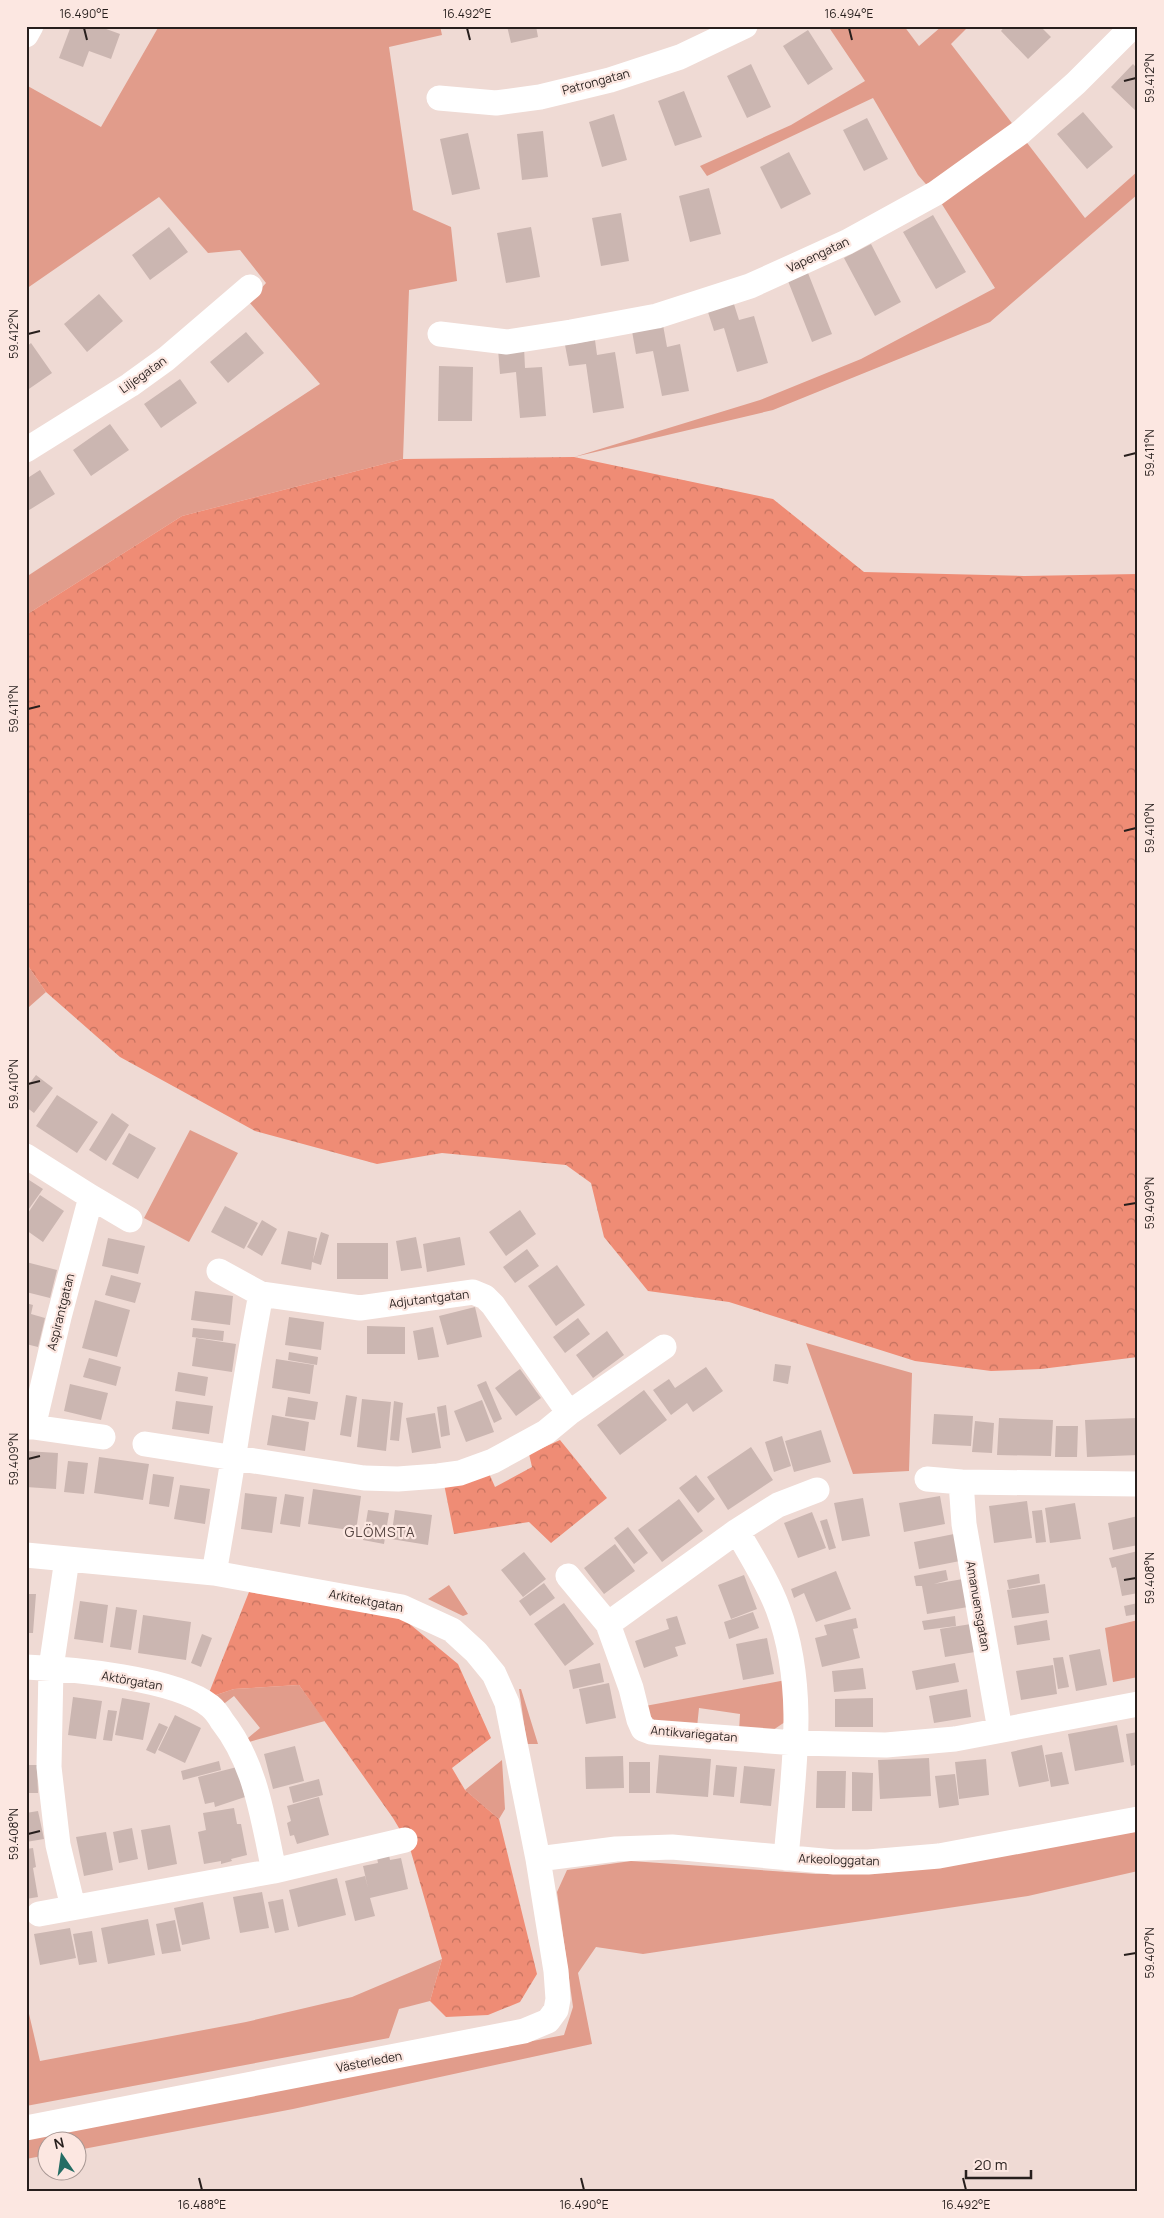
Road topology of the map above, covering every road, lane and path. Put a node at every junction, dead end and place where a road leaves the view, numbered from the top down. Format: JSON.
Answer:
{"nodes":[{"id":1,"x":31,"y":26,"type":"edge"},
{"id":2,"x":746,"y":26,"type":"edge"},
{"id":3,"x":1134,"y":26,"type":"edge"},
{"id":4,"x":26,"y":35,"type":"edge"},
{"id":5,"x":439,"y":98,"type":"dead end"},
{"id":6,"x":250,"y":287,"type":"dead end"},
{"id":7,"x":440,"y":334,"type":"dead end"},
{"id":8,"x":26,"y":450,"type":"edge"},
{"id":9,"x":26,"y":1156,"type":"edge"},
{"id":10,"x":91,"y":1197,"type":"junction"},
{"id":11,"x":130,"y":1220,"type":"dead end"},
{"id":12,"x":219,"y":1271,"type":"dead end"},
{"id":13,"x":261,"y":1294,"type":"junction"},
{"id":14,"x":664,"y":1347,"type":"dead end"},
{"id":15,"x":569,"y":1413,"type":"junction"},
{"id":16,"x":30,"y":1427,"type":"edge"},
{"id":17,"x":103,"y":1437,"type":"dead end"},
{"id":18,"x":145,"y":1444,"type":"dead end"},
{"id":19,"x":235,"y":1457,"type":"junction"},
{"id":20,"x":927,"y":1479,"type":"dead end"},
{"id":21,"x":962,"y":1482,"type":"junction"},
{"id":22,"x":1138,"y":1484,"type":"edge"},
{"id":23,"x":817,"y":1490,"type":"dead end"},
{"id":24,"x":738,"y":1531,"type":"junction"},
{"id":25,"x":26,"y":1555,"type":"edge"},
{"id":26,"x":67,"y":1559,"type":"junction"},
{"id":27,"x":214,"y":1573,"type":"junction"},
{"id":28,"x":568,"y":1576,"type":"dead end"},
{"id":29,"x":608,"y":1624,"type":"junction"},
{"id":30,"x":26,"y":1667,"type":"edge"},
{"id":31,"x":51,"y":1668,"type":"junction"},
{"id":32,"x":1138,"y":1704,"type":"edge"},
{"id":33,"x":1000,"y":1730,"type":"junction"},
{"id":34,"x":796,"y":1743,"type":"junction"},
{"id":35,"x":1138,"y":1819,"type":"edge"},
{"id":36,"x":406,"y":1840,"type":"dead end"},
{"id":37,"x":786,"y":1858,"type":"junction"},
{"id":38,"x":538,"y":1859,"type":"junction"},
{"id":39,"x":274,"y":1871,"type":"junction"},
{"id":40,"x":73,"y":1907,"type":"junction"},
{"id":41,"x":39,"y":1914,"type":"dead end"},
{"id":42,"x":26,"y":2128,"type":"edge"}],
"edges":[{"from":1,"to":4,"type":"street"},
{"from":2,"to":5,"type":"street","name":"Patrongatan"},
{"from":3,"to":7,"type":"street","name":"Vapengatan"},
{"from":6,"to":8,"type":"street","name":"Liljegatan"},
{"from":9,"to":10,"type":"street"},
{"from":10,"to":11,"type":"street"},
{"from":10,"to":16,"type":"street","name":"Aspirantgatan"},
{"from":12,"to":13,"type":"street","name":"Adjutantgatan"},
{"from":13,"to":15,"type":"street","name":"Adjutantgatan"},
{"from":13,"to":19,"type":"street"},
{"from":14,"to":15,"type":"street"},
{"from":15,"to":19,"type":"street"},
{"from":16,"to":17,"type":"street","name":"Aspirantgatan"},
{"from":18,"to":19,"type":"street"},
{"from":19,"to":27,"type":"street"},
{"from":20,"to":21,"type":"street"},
{"from":21,"to":22,"type":"street"},
{"from":21,"to":33,"type":"street","name":"Amanuensgatan"},
{"from":23,"to":24,"type":"street"},
{"from":24,"to":29,"type":"street"},
{"from":24,"to":34,"type":"street"},
{"from":25,"to":26,"type":"street","name":"Arkitektgatan"},
{"from":26,"to":27,"type":"street","name":"Arkitektgatan"},
{"from":26,"to":31,"type":"street"},
{"from":27,"to":38,"type":"street","name":"Arkitektgatan"},
{"from":28,"to":29,"type":"street","name":"Antikvariegatan"},
{"from":29,"to":34,"type":"street","name":"Antikvariegatan"},
{"from":30,"to":31,"type":"street","name":"Aktörgatan"},
{"from":31,"to":39,"type":"street","name":"Aktörgatan"},
{"from":31,"to":40,"type":"street"},
{"from":32,"to":33,"type":"street"},
{"from":33,"to":34,"type":"street"},
{"from":34,"to":37,"type":"street"},
{"from":35,"to":37,"type":"street","name":"Arkeologgatan"},
{"from":36,"to":39,"type":"street"},
{"from":37,"to":38,"type":"street","name":"Arkeologgatan"},
{"from":38,"to":42,"type":"street","name":"Västerleden"},
{"from":39,"to":40,"type":"street"},
{"from":40,"to":41,"type":"street"}]}
